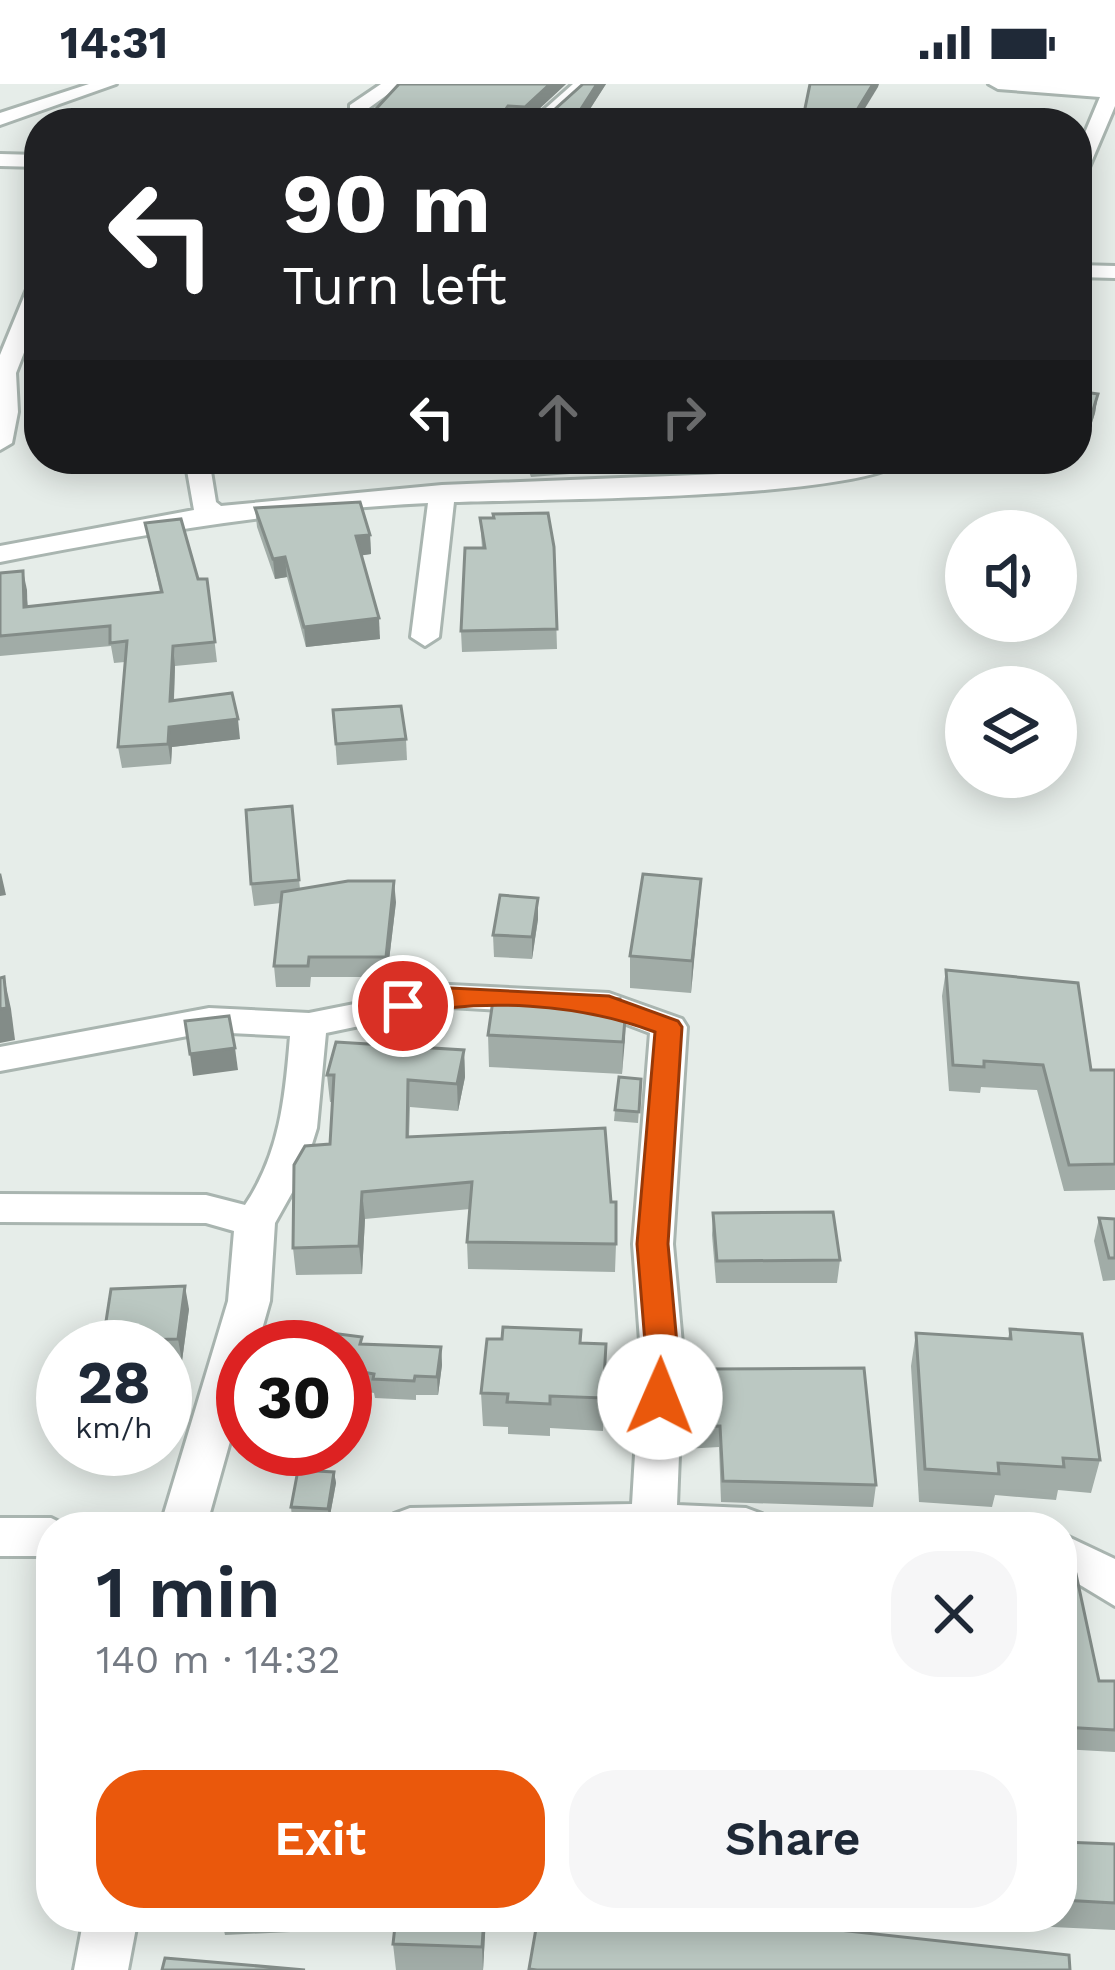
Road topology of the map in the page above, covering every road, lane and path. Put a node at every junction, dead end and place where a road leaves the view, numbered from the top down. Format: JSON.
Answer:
{"nodes":[{"id":1,"x":393,"y":84,"type":"edge"},
{"id":2,"x":584,"y":84,"type":"edge"},
{"id":3,"x":998,"y":84,"type":"edge"},
{"id":4,"x":97,"y":85,"type":"edge"},
{"id":5,"x":1113,"y":90,"type":"edge"},
{"id":6,"x":29,"y":108,"type":"edge"},
{"id":7,"x":359,"y":108,"type":"edge"},
{"id":8,"x":556,"y":108,"type":"edge"},
{"id":9,"x":1092,"y":140,"type":"edge"},
{"id":10,"x":24,"y":324,"type":"edge"},
{"id":11,"x":0,"y":442,"type":"edge"},
{"id":12,"x":199,"y":474,"type":"edge"},
{"id":13,"x":691,"y":474,"type":"edge"},
{"id":14,"x":838,"y":474,"type":"edge"},
{"id":15,"x":696,"y":486,"type":"junction"},
{"id":16,"x":450,"y":487,"type":"junction"},
{"id":17,"x":214,"y":514,"type":"junction"},
{"id":18,"x":0,"y":554,"type":"edge"},
{"id":19,"x":425,"y":637,"type":"dead end"},
{"id":20,"x":309,"y":1025,"type":"junction"},
{"id":21,"x":0,"y":1059,"type":"edge"},
{"id":22,"x":0,"y":1208,"type":"edge"},
{"id":23,"x":255,"y":1222,"type":"junction"},
{"id":24,"x":187,"y":1512,"type":"edge"},
{"id":25,"x":655,"y":1512,"type":"edge"},
{"id":26,"x":0,"y":1537,"type":"edge"},
{"id":27,"x":36,"y":1537,"type":"edge"},
{"id":28,"x":1077,"y":1560,"type":"edge"},
{"id":29,"x":1115,"y":1586,"type":"edge"},
{"id":30,"x":108,"y":1932,"type":"edge"},
{"id":31,"x":101,"y":1970,"type":"edge"}],
"edges":[{"from":1,"to":7,"type":"street"},
{"from":2,"to":8,"type":"street"},
{"from":3,"to":5,"type":"street"},
{"from":4,"to":6,"type":"street"},
{"from":5,"to":9,"type":"street"},
{"from":10,"to":11,"type":"street"},
{"from":12,"to":17,"type":"street"},
{"from":13,"to":15,"type":"street"},
{"from":14,"to":15,"type":"street"},
{"from":15,"to":16,"type":"street"},
{"from":16,"to":17,"type":"street"},
{"from":16,"to":19,"type":"street"},
{"from":17,"to":18,"type":"street"},
{"from":20,"to":21,"type":"street"},
{"from":20,"to":23,"type":"street"},
{"from":20,"to":25,"type":"street"},
{"from":22,"to":23,"type":"street"},
{"from":23,"to":24,"type":"street"},
{"from":26,"to":27,"type":"street"},
{"from":28,"to":29,"type":"street"},
{"from":30,"to":31,"type":"street"}]}
